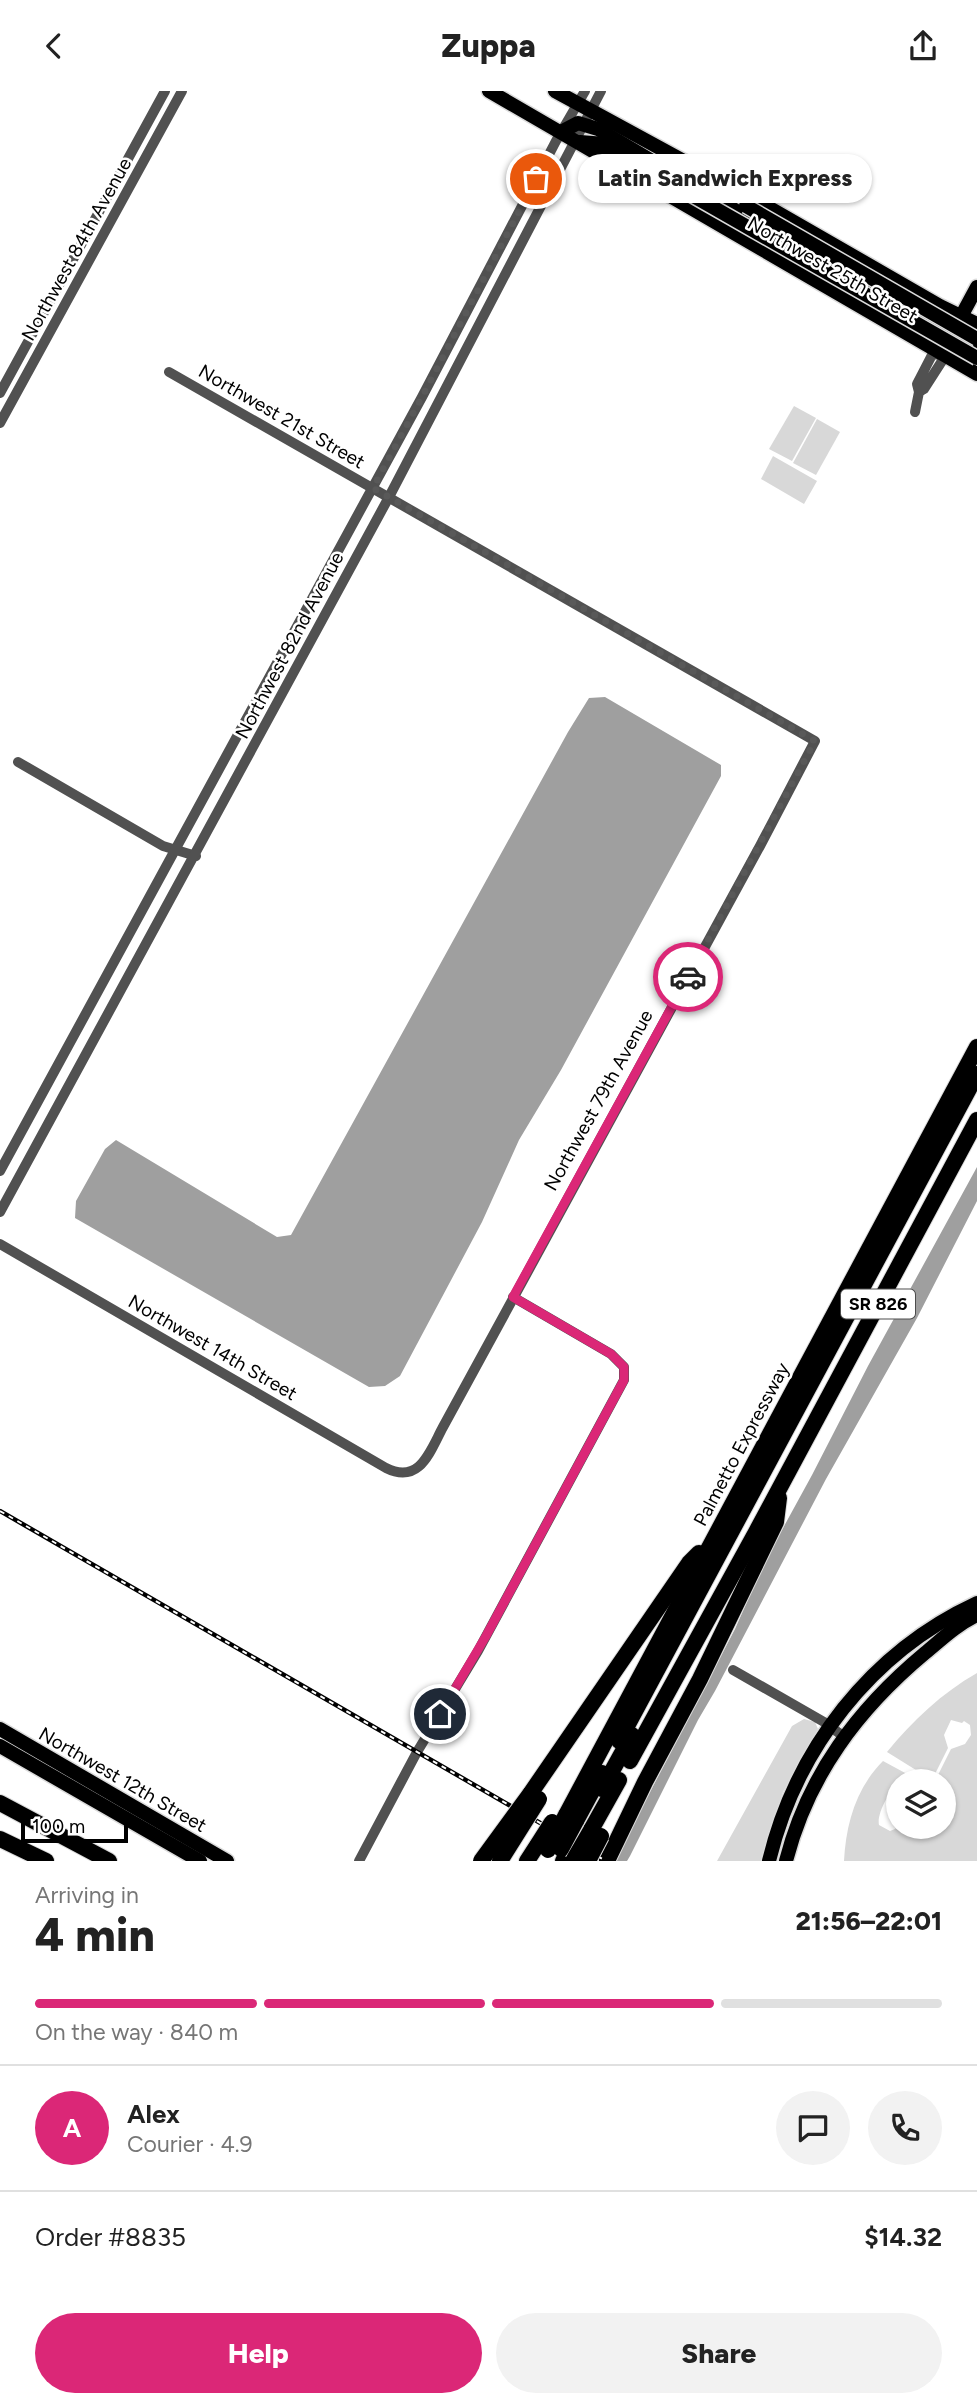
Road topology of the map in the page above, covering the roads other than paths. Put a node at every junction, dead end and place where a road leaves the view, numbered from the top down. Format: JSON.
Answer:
{"nodes":[{"id":1,"x":489,"y":91,"type":"edge"},
{"id":2,"x":555,"y":91,"type":"edge"},
{"id":3,"x":601,"y":91,"type":"edge"},
{"id":4,"x":171,"y":92,"type":"edge"},
{"id":5,"x":581,"y":97,"type":"edge"},
{"id":6,"x":591,"y":110,"type":"junction"},
{"id":7,"x":584,"y":124,"type":"junction"},
{"id":8,"x":561,"y":132,"type":"junction"},
{"id":9,"x":576,"y":142,"type":"junction"},
{"id":10,"x":708,"y":184,"type":"junction"},
{"id":11,"x":688,"y":186,"type":"junction"},
{"id":12,"x":977,"y":287,"type":"edge"},
{"id":13,"x":473,"y":300,"type":"junction"},
{"id":14,"x":488,"y":309,"type":"junction"},
{"id":15,"x":961,"y":317,"type":"junction"},
{"id":16,"x":977,"y":324,"type":"edge"},
{"id":17,"x":951,"y":334,"type":"junction"},
{"id":18,"x":977,"y":339,"type":"edge"},
{"id":19,"x":977,"y":348,"type":"edge"},
{"id":20,"x":941,"y":353,"type":"junction"},
{"id":21,"x":977,"y":358,"type":"edge"},
{"id":22,"x":169,"y":372,"type":"dead end"},
{"id":23,"x":977,"y":374,"type":"edge"},
{"id":24,"x":0,"y":393,"type":"edge"},
{"id":25,"x":915,"y":412,"type":"dead end"},
{"id":26,"x":0,"y":423,"type":"edge"},
{"id":27,"x":373,"y":488,"type":"junction"},
{"id":28,"x":389,"y":497,"type":"junction"},
{"id":29,"x":815,"y":741,"type":"joint"},
{"id":30,"x":18,"y":762,"type":"dead end"},
{"id":31,"x":176,"y":851,"type":"junction"},
{"id":32,"x":195,"y":856,"type":"junction"},
{"id":33,"x":977,"y":1047,"type":"edge"},
{"id":34,"x":977,"y":1074,"type":"edge"},
{"id":35,"x":977,"y":1092,"type":"edge"},
{"id":36,"x":977,"y":1120,"type":"edge"},
{"id":37,"x":0,"y":1171,"type":"edge"},
{"id":38,"x":0,"y":1212,"type":"edge"},
{"id":39,"x":0,"y":1244,"type":"edge"},
{"id":40,"x":513,"y":1297,"type":"junction"},
{"id":41,"x":410,"y":1473,"type":"joint"},
{"id":42,"x":779,"y":1488,"type":"junction"},
{"id":43,"x":715,"y":1538,"type":"junction"},
{"id":44,"x":977,"y":1603,"type":"edge"},
{"id":45,"x":977,"y":1615,"type":"edge"},
{"id":46,"x":977,"y":1624,"type":"edge"},
{"id":47,"x":926,"y":1652,"type":"junction"},
{"id":48,"x":733,"y":1670,"type":"dead end"},
{"id":49,"x":830,"y":1726,"type":"junction"},
{"id":50,"x":0,"y":1729,"type":"edge"},
{"id":51,"x":843,"y":1736,"type":"junction"},
{"id":52,"x":0,"y":1746,"type":"edge"},
{"id":53,"x":0,"y":1791,"type":"edge"},
{"id":54,"x":534,"y":1797,"type":"junction"},
{"id":55,"x":0,"y":1803,"type":"edge"},
{"id":56,"x":19,"y":1813,"type":"junction"},
{"id":57,"x":584,"y":1826,"type":"junction"},
{"id":58,"x":0,"y":1840,"type":"edge"},
{"id":59,"x":555,"y":1857,"type":"edge"},
{"id":60,"x":34,"y":1861,"type":"edge"},
{"id":61,"x":46,"y":1861,"type":"edge"},
{"id":62,"x":109,"y":1861,"type":"edge"},
{"id":63,"x":200,"y":1861,"type":"edge"},
{"id":64,"x":227,"y":1861,"type":"edge"},
{"id":65,"x":359,"y":1861,"type":"edge"},
{"id":66,"x":481,"y":1861,"type":"edge"},
{"id":67,"x":500,"y":1861,"type":"edge"},
{"id":68,"x":527,"y":1861,"type":"edge"},
{"id":69,"x":588,"y":1861,"type":"edge"},
{"id":70,"x":607,"y":1861,"type":"edge"},
{"id":71,"x":769,"y":1861,"type":"edge"},
{"id":72,"x":786,"y":1861,"type":"edge"}],
"edges":[{"from":1,"to":8,"type":"main road","name":"Northwest 25th Street"},
{"from":2,"to":5,"type":"main road","name":"Northwest 25th Street"},
{"from":3,"to":6,"type":"street","name":"Northwest 82nd Avenue"},
{"from":4,"to":24,"type":"street","name":"Northwest 84th Avenue"},
{"from":4,"to":26,"type":"street","name":"Northwest 84th Avenue"},
{"from":5,"to":6,"type":"main road","name":"Northwest 25th Street"},
{"from":5,"to":8,"type":"street","name":"Northwest 82nd Avenue"},
{"from":6,"to":7,"type":"street","name":"Northwest 82nd Avenue"},
{"from":6,"to":10,"type":"main road"},
{"from":6,"to":15,"type":"main road","name":"Northwest 25th Street"},
{"from":7,"to":8,"type":"main road"},
{"from":7,"to":9,"type":"street","name":"Northwest 82nd Avenue"},
{"from":7,"to":11,"type":"main road"},
{"from":8,"to":9,"type":"main road","name":"Northwest 25th Street"},
{"from":8,"to":13,"type":"street","name":"Northwest 82nd Avenue"},
{"from":9,"to":11,"type":"main road"},
{"from":9,"to":14,"type":"street","name":"Northwest 82nd Avenue"},
{"from":9,"to":20,"type":"main road","name":"Northwest 25th Street"},
{"from":10,"to":11,"type":"main road"},
{"from":10,"to":18,"type":"main road","bridge":true},
{"from":11,"to":17,"type":"main road"},
{"from":11,"to":21,"type":"main road","bridge":true},
{"from":12,"to":15,"type":"main road"},
{"from":13,"to":14,"type":"street"},
{"from":13,"to":27,"type":"street","name":"Northwest 82nd Avenue"},
{"from":14,"to":28,"type":"street","name":"Northwest 82nd Avenue"},
{"from":15,"to":16,"type":"main road","name":"Northwest 25th Street"},
{"from":15,"to":17,"type":"main road"},
{"from":17,"to":19,"type":"main road"},
{"from":17,"to":20,"type":"main road"},
{"from":20,"to":23,"type":"main road","name":"Northwest 25th Street"},
{"from":20,"to":25,"type":"street"},
{"from":22,"to":27,"type":"street","name":"Northwest 21st Street"},
{"from":27,"to":28,"type":"street","name":"Northwest 21st Street"},
{"from":27,"to":31,"type":"street","name":"Northwest 82nd Avenue"},
{"from":28,"to":29,"type":"street","name":"Northwest 21st Street"},
{"from":28,"to":32,"type":"street","name":"Northwest 82nd Avenue"},
{"from":29,"to":40,"type":"street","name":"Northwest 79th Avenue"},
{"from":30,"to":31,"type":"street"},
{"from":31,"to":32,"type":"street"},
{"from":31,"to":37,"type":"street","name":"Northwest 82nd Avenue"},
{"from":32,"to":38,"type":"street","name":"Northwest 82nd Avenue"},
{"from":33,"to":43,"type":"highway","name":"Palmetto Expressway","number":"SR 826"},
{"from":34,"to":57,"type":"highway"},
{"from":35,"to":57,"type":"highway"},
{"from":36,"to":42,"type":"highway","number":"SR 826"},
{"from":39,"to":41,"type":"street","name":"Northwest 14th Street"},
{"from":40,"to":41,"type":"street","name":"Northwest 79th Avenue"},
{"from":40,"to":65,"type":"street"},
{"from":42,"to":57,"type":"highway","number":"SR 826"},
{"from":42,"to":57,"type":"highway"},
{"from":43,"to":54,"type":"highway"},
{"from":43,"to":57,"type":"highway","name":"Palmetto Expressway","number":"SR 826"},
{"from":44,"to":49,"type":"main road"},
{"from":45,"to":47,"type":"main road"},
{"from":46,"to":47,"type":"main road"},
{"from":47,"to":51,"type":"main road"},
{"from":48,"to":49,"type":"street"},
{"from":49,"to":51,"type":"street"},
{"from":49,"to":71,"type":"main road"},
{"from":50,"to":64,"type":"main road","name":"Northwest 12th Street"},
{"from":51,"to":72,"type":"main road"},
{"from":52,"to":63,"type":"main road","name":"Northwest 12th Street"},
{"from":53,"to":56,"type":"highway"},
{"from":54,"to":66,"type":"highway","bridge":true},
{"from":54,"to":67,"type":"highway","bridge":true},
{"from":55,"to":56,"type":"highway"},
{"from":56,"to":62,"type":"highway"},
{"from":57,"to":59,"type":"highway","number":"SR 826","bridge":true},
{"from":57,"to":59,"type":"highway","bridge":true},
{"from":57,"to":69,"type":"highway","bridge":true},
{"from":57,"to":70,"type":"highway"},
{"from":58,"to":60,"type":"highway"},
{"from":58,"to":61,"type":"highway"},
{"from":59,"to":68,"type":"highway"}]}
